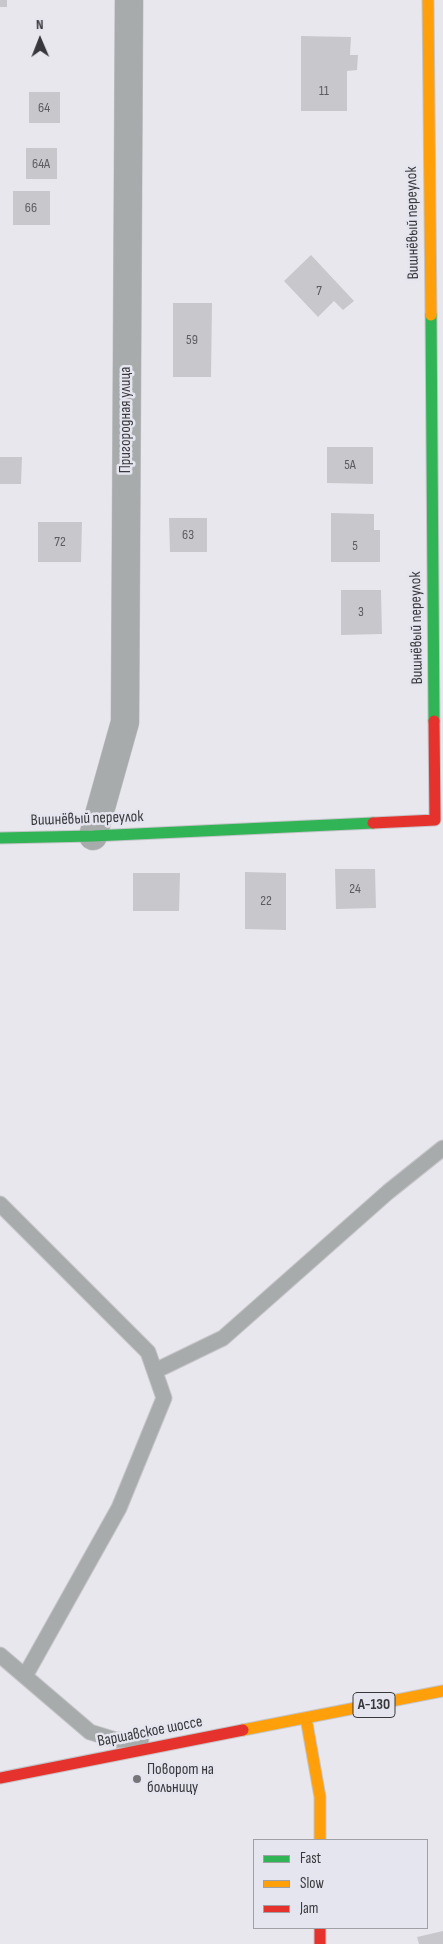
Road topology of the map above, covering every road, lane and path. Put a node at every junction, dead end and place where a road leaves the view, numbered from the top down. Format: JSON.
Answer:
{"nodes":[{"id":1,"x":129,"y":0,"type":"edge"},
{"id":2,"x":428,"y":0,"type":"edge"},
{"id":3,"x":92,"y":836,"type":"junction"},
{"id":4,"x":0,"y":838,"type":"edge"},
{"id":5,"x":443,"y":1148,"type":"edge"},
{"id":6,"x":0,"y":1204,"type":"edge"},
{"id":7,"x":155,"y":1370,"type":"junction"},
{"id":8,"x":0,"y":1655,"type":"edge"},
{"id":9,"x":25,"y":1676,"type":"junction"},
{"id":10,"x":443,"y":1691,"type":"edge"},
{"id":11,"x":306,"y":1718,"type":"junction"},
{"id":12,"x":195,"y":1740,"type":"junction"},
{"id":13,"x":0,"y":1778,"type":"edge"},
{"id":14,"x":320,"y":1839,"type":"edge"},
{"id":15,"x":320,"y":1929,"type":"edge"},
{"id":16,"x":320,"y":1944,"type":"edge"}],
"edges":[{"from":1,"to":3,"type":"street","name":"Пригородная улица"},
{"from":2,"to":3,"type":"street","name":"Вишнёвый переулок"},
{"from":3,"to":4,"type":"street","name":"Вишнёвый переулок"},
{"from":5,"to":7,"type":"lane"},
{"from":6,"to":7,"type":"lane"},
{"from":7,"to":9,"type":"lane"},
{"from":8,"to":9,"type":"lane"},
{"from":9,"to":12,"type":"lane"},
{"from":10,"to":11,"type":"street","number":"А-130"},
{"from":11,"to":12,"type":"street","name":"Варшавское шоссе","number":"А-130"},
{"from":11,"to":14,"type":"street"},
{"from":12,"to":13,"type":"street","name":"Варшавское шоссе","number":"А-130"},
{"from":15,"to":16,"type":"street"}]}
